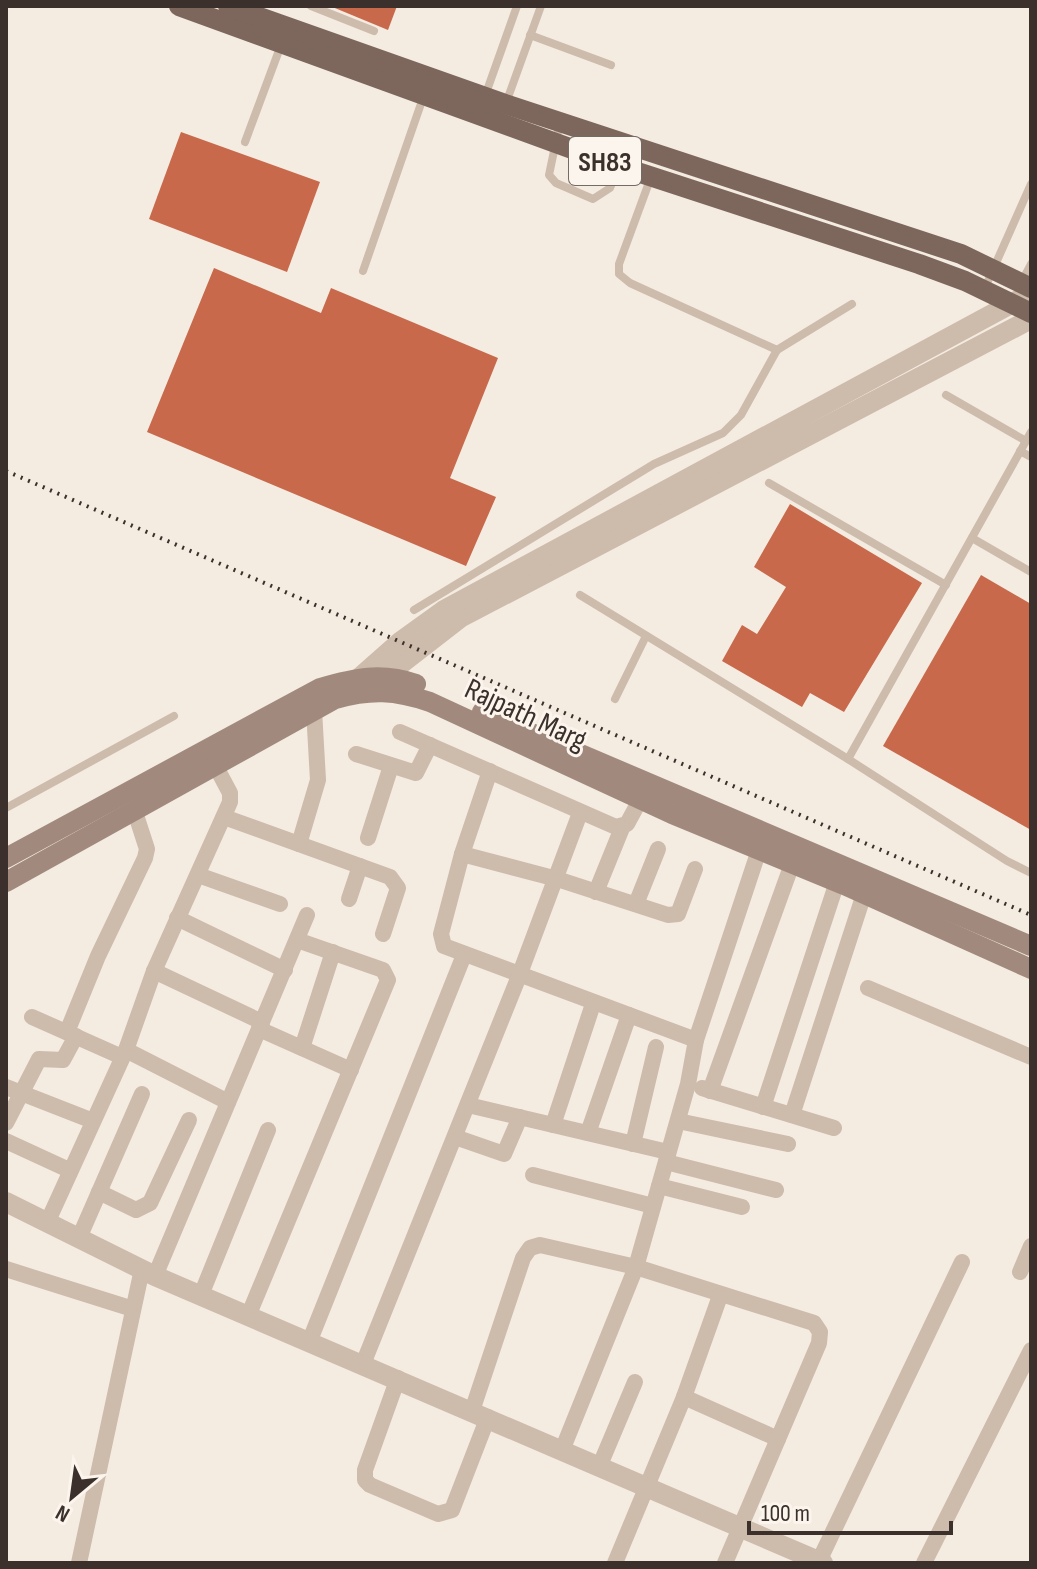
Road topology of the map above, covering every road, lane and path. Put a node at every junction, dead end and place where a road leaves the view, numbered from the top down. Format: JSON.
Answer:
{"nodes":[{"id":1,"x":179,"y":6,"type":"edge"},
{"id":2,"x":311,"y":6,"type":"edge"},
{"id":3,"x":517,"y":6,"type":"edge"},
{"id":4,"x":541,"y":6,"type":"edge"},
{"id":5,"x":236,"y":7,"type":"edge"},
{"id":6,"x":374,"y":31,"type":"dead end"},
{"id":7,"x":530,"y":35,"type":"junction"},
{"id":8,"x":281,"y":43,"type":"junction"},
{"id":9,"x":611,"y":65,"type":"dead end"},
{"id":10,"x":424,"y":94,"type":"junction"},
{"id":11,"x":485,"y":97,"type":"junction"},
{"id":12,"x":505,"y":104,"type":"junction"},
{"id":13,"x":557,"y":132,"type":"junction"},
{"id":14,"x":245,"y":142,"type":"dead end"},
{"id":15,"x":628,"y":144,"type":"junction"},
{"id":16,"x":619,"y":166,"type":"junction"},
{"id":17,"x":651,"y":176,"type":"junction"},
{"id":18,"x":1031,"y":184,"type":"edge"},
{"id":19,"x":1031,"y":264,"type":"edge"},
{"id":20,"x":995,"y":269,"type":"junction"},
{"id":21,"x":363,"y":271,"type":"dead end"},
{"id":22,"x":1028,"y":288,"type":"edge"},
{"id":23,"x":983,"y":290,"type":"junction"},
{"id":24,"x":1008,"y":302,"type":"junction"},
{"id":25,"x":852,"y":304,"type":"dead end"},
{"id":26,"x":1031,"y":316,"type":"edge"},
{"id":27,"x":777,"y":350,"type":"junction"},
{"id":28,"x":946,"y":395,"type":"dead end"},
{"id":29,"x":1031,"y":432,"type":"edge"},
{"id":30,"x":1026,"y":441,"type":"junction"},
{"id":31,"x":1020,"y":451,"type":"junction"},
{"id":32,"x":1031,"y":457,"type":"edge"},
{"id":33,"x":769,"y":483,"type":"dead end"},
{"id":34,"x":972,"y":538,"type":"junction"},
{"id":35,"x":1031,"y":572,"type":"edge"},
{"id":36,"x":946,"y":585,"type":"junction"},
{"id":37,"x":580,"y":595,"type":"dead end"},
{"id":38,"x":414,"y":610,"type":"dead end"},
{"id":39,"x":646,"y":636,"type":"junction"},
{"id":40,"x":386,"y":675,"type":"junction"},
{"id":41,"x":363,"y":684,"type":"junction"},
{"id":42,"x":335,"y":699,"type":"joint"},
{"id":43,"x":615,"y":699,"type":"dead end"},
{"id":44,"x":314,"y":710,"type":"junction"},
{"id":45,"x":174,"y":716,"type":"dead end"},
{"id":46,"x":400,"y":732,"type":"dead end"},
{"id":47,"x":430,"y":745,"type":"junction"},
{"id":48,"x":356,"y":754,"type":"dead end"},
{"id":49,"x":848,"y":759,"type":"junction"},
{"id":50,"x":214,"y":763,"type":"junction"},
{"id":51,"x":391,"y":766,"type":"junction"},
{"id":52,"x":490,"y":771,"type":"junction"},
{"id":53,"x":640,"y":800,"type":"junction"},
{"id":54,"x":6,"y":808,"type":"edge"},
{"id":55,"x":134,"y":809,"type":"junction"},
{"id":56,"x":580,"y":813,"type":"junction"},
{"id":57,"x":224,"y":817,"type":"junction"},
{"id":58,"x":622,"y":828,"type":"junction"},
{"id":59,"x":368,"y":838,"type":"dead end"},
{"id":60,"x":299,"y":844,"type":"junction"},
{"id":61,"x":658,"y":849,"type":"dead end"},
{"id":62,"x":759,"y":850,"type":"junction"},
{"id":63,"x":462,"y":854,"type":"junction"},
{"id":64,"x":6,"y":858,"type":"edge"},
{"id":65,"x":792,"y":864,"type":"junction"},
{"id":66,"x":360,"y":866,"type":"junction"},
{"id":67,"x":695,"y":869,"type":"dead end"},
{"id":68,"x":1031,"y":873,"type":"edge"},
{"id":69,"x":198,"y":875,"type":"junction"},
{"id":70,"x":557,"y":879,"type":"junction"},
{"id":71,"x":6,"y":882,"type":"edge"},
{"id":72,"x":837,"y":882,"type":"junction"},
{"id":73,"x":596,"y":892,"type":"junction"},
{"id":74,"x":864,"y":894,"type":"junction"},
{"id":75,"x":349,"y":899,"type":"dead end"},
{"id":76,"x":280,"y":904,"type":"dead end"},
{"id":77,"x":636,"y":904,"type":"junction"},
{"id":78,"x":307,"y":915,"type":"dead end"},
{"id":79,"x":177,"y":918,"type":"junction"},
{"id":80,"x":383,"y":934,"type":"dead end"},
{"id":81,"x":297,"y":940,"type":"junction"},
{"id":82,"x":1031,"y":946,"type":"edge"},
{"id":83,"x":333,"y":952,"type":"junction"},
{"id":84,"x":464,"y":955,"type":"junction"},
{"id":85,"x":1031,"y":969,"type":"edge"},
{"id":86,"x":285,"y":970,"type":"junction"},
{"id":87,"x":154,"y":971,"type":"junction"},
{"id":88,"x":519,"y":976,"type":"junction"},
{"id":89,"x":868,"y":988,"type":"dead end"},
{"id":90,"x":593,"y":1004,"type":"junction"},
{"id":91,"x":629,"y":1015,"type":"junction"},
{"id":92,"x":32,"y":1017,"type":"dead end"},
{"id":93,"x":260,"y":1026,"type":"junction"},
{"id":94,"x":72,"y":1034,"type":"junction"},
{"id":95,"x":696,"y":1040,"type":"junction"},
{"id":96,"x":656,"y":1047,"type":"dead end"},
{"id":97,"x":302,"y":1048,"type":"junction"},
{"id":98,"x":124,"y":1054,"type":"junction"},
{"id":99,"x":1031,"y":1057,"type":"edge"},
{"id":100,"x":351,"y":1070,"type":"junction"},
{"id":101,"x":688,"y":1084,"type":"junction"},
{"id":102,"x":13,"y":1090,"type":"edge"},
{"id":103,"x":710,"y":1091,"type":"junction"},
{"id":104,"x":142,"y":1094,"type":"dead end"},
{"id":105,"x":228,"y":1102,"type":"junction"},
{"id":106,"x":468,"y":1105,"type":"junction"},
{"id":107,"x":763,"y":1107,"type":"junction"},
{"id":108,"x":792,"y":1115,"type":"junction"},
{"id":109,"x":520,"y":1117,"type":"junction"},
{"id":110,"x":189,"y":1120,"type":"dead end"},
{"id":111,"x":93,"y":1121,"type":"junction"},
{"id":112,"x":678,"y":1121,"type":"junction"},
{"id":113,"x":6,"y":1123,"type":"edge"},
{"id":114,"x":553,"y":1125,"type":"junction"},
{"id":115,"x":834,"y":1128,"type":"dead end"},
{"id":116,"x":268,"y":1130,"type":"dead end"},
{"id":117,"x":588,"y":1133,"type":"junction"},
{"id":118,"x":455,"y":1137,"type":"junction"},
{"id":119,"x":6,"y":1141,"type":"edge"},
{"id":120,"x":633,"y":1144,"type":"junction"},
{"id":121,"x":788,"y":1144,"type":"dead end"},
{"id":122,"x":667,"y":1157,"type":"junction"},
{"id":123,"x":69,"y":1170,"type":"junction"},
{"id":124,"x":533,"y":1175,"type":"dead end"},
{"id":125,"x":659,"y":1186,"type":"junction"},
{"id":126,"x":776,"y":1190,"type":"dead end"},
{"id":127,"x":99,"y":1192,"type":"junction"},
{"id":128,"x":6,"y":1202,"type":"edge"},
{"id":129,"x":653,"y":1206,"type":"junction"},
{"id":130,"x":742,"y":1207,"type":"dead end"},
{"id":131,"x":47,"y":1223,"type":"junction"},
{"id":132,"x":79,"y":1238,"type":"junction"},
{"id":133,"x":1031,"y":1246,"type":"edge"},
{"id":134,"x":962,"y":1262,"type":"dead end"},
{"id":135,"x":636,"y":1267,"type":"junction"},
{"id":136,"x":6,"y":1269,"type":"edge"},
{"id":137,"x":148,"y":1272,"type":"junction"},
{"id":138,"x":1020,"y":1272,"type":"dead end"},
{"id":139,"x":201,"y":1295,"type":"junction"},
{"id":140,"x":720,"y":1296,"type":"junction"},
{"id":141,"x":133,"y":1309,"type":"junction"},
{"id":142,"x":249,"y":1314,"type":"junction"},
{"id":143,"x":310,"y":1340,"type":"junction"},
{"id":144,"x":1031,"y":1350,"type":"edge"},
{"id":145,"x":363,"y":1364,"type":"junction"},
{"id":146,"x":398,"y":1378,"type":"junction"},
{"id":147,"x":635,"y":1382,"type":"dead end"},
{"id":148,"x":684,"y":1397,"type":"junction"},
{"id":149,"x":480,"y":1414,"type":"junction"},
{"id":150,"x":778,"y":1439,"type":"junction"},
{"id":151,"x":563,"y":1448,"type":"junction"},
{"id":152,"x":600,"y":1465,"type":"junction"},
{"id":153,"x":648,"y":1486,"type":"junction"},
{"id":154,"x":741,"y":1528,"type":"junction"},
{"id":155,"x":821,"y":1562,"type":"edge"},
{"id":156,"x":79,"y":1563,"type":"edge"},
{"id":157,"x":615,"y":1563,"type":"edge"},
{"id":158,"x":725,"y":1563,"type":"edge"},
{"id":159,"x":924,"y":1563,"type":"edge"}],
"edges":[{"from":1,"to":8,"type":"main road","number":"SH83"},
{"from":2,"to":6,"type":"lane"},
{"from":3,"to":11,"type":"lane"},
{"from":4,"to":7,"type":"lane"},
{"from":5,"to":11,"type":"main road","number":"SH83"},
{"from":7,"to":9,"type":"lane"},
{"from":7,"to":12,"type":"lane"},
{"from":8,"to":10,"type":"main road","number":"SH83"},
{"from":8,"to":14,"type":"lane"},
{"from":10,"to":13,"type":"main road","number":"SH83"},
{"from":10,"to":21,"type":"lane"},
{"from":11,"to":12,"type":"main road","number":"SH83"},
{"from":12,"to":13,"type":"main road","number":"SH83"},
{"from":13,"to":15,"type":"main road","number":"SH83"},
{"from":13,"to":16,"type":"main road","number":"SH83"},
{"from":13,"to":16,"type":"lane"},
{"from":15,"to":16,"type":"lane"},
{"from":15,"to":20,"type":"main road","number":"SH83"},
{"from":16,"to":17,"type":"main road","number":"SH83"},
{"from":17,"to":23,"type":"main road","number":"SH83"},
{"from":17,"to":27,"type":"lane"},
{"from":18,"to":20,"type":"lane"},
{"from":19,"to":22,"type":"lane"},
{"from":20,"to":22,"type":"main road","number":"SH83"},
{"from":20,"to":23,"type":"lane"},
{"from":22,"to":24,"type":"street"},
{"from":23,"to":24,"type":"main road","number":"SH83"},
{"from":24,"to":26,"type":"main road","number":"SH83"},
{"from":24,"to":41,"type":"street"},
{"from":25,"to":27,"type":"lane"},
{"from":26,"to":40,"type":"street"},
{"from":27,"to":38,"type":"lane"},
{"from":28,"to":30,"type":"lane"},
{"from":29,"to":30,"type":"lane"},
{"from":30,"to":31,"type":"lane"},
{"from":31,"to":32,"type":"lane"},
{"from":31,"to":34,"type":"lane"},
{"from":33,"to":36,"type":"lane"},
{"from":34,"to":35,"type":"lane"},
{"from":34,"to":36,"type":"lane"},
{"from":36,"to":49,"type":"lane"},
{"from":37,"to":39,"type":"lane"},
{"from":39,"to":43,"type":"lane"},
{"from":39,"to":49,"type":"lane"},
{"from":40,"to":41,"type":"main road","name":"Rajpath Marg"},
{"from":40,"to":82,"type":"main road","name":"Rajpath Marg"},
{"from":41,"to":42,"type":"street"},
{"from":41,"to":53,"type":"main road","name":"Rajpath Marg"},
{"from":41,"to":64,"type":"main road","name":"Rajpath Marg"},
{"from":42,"to":44,"type":"main road"},
{"from":44,"to":50,"type":"main road"},
{"from":44,"to":60,"type":"street"},
{"from":45,"to":54,"type":"lane"},
{"from":46,"to":47,"type":"street"},
{"from":47,"to":51,"type":"street"},
{"from":47,"to":52,"type":"street"},
{"from":48,"to":51,"type":"street"},
{"from":49,"to":68,"type":"lane"},
{"from":50,"to":55,"type":"main road"},
{"from":50,"to":57,"type":"street"},
{"from":51,"to":59,"type":"street"},
{"from":52,"to":56,"type":"street"},
{"from":52,"to":63,"type":"street"},
{"from":53,"to":58,"type":"street"},
{"from":53,"to":62,"type":"main road","name":"Rajpath Marg"},
{"from":55,"to":71,"type":"main road"},
{"from":55,"to":94,"type":"street"},
{"from":56,"to":58,"type":"street"},
{"from":56,"to":70,"type":"street"},
{"from":57,"to":60,"type":"street"},
{"from":57,"to":69,"type":"street"},
{"from":58,"to":73,"type":"street"},
{"from":60,"to":66,"type":"street"},
{"from":61,"to":77,"type":"street"},
{"from":62,"to":65,"type":"main road","name":"Rajpath Marg"},
{"from":62,"to":95,"type":"street"},
{"from":63,"to":70,"type":"street"},
{"from":63,"to":84,"type":"street"},
{"from":65,"to":72,"type":"main road","name":"Rajpath Marg"},
{"from":65,"to":103,"type":"street"},
{"from":66,"to":75,"type":"street"},
{"from":66,"to":80,"type":"street"},
{"from":67,"to":77,"type":"street"},
{"from":69,"to":76,"type":"street"},
{"from":69,"to":79,"type":"street"},
{"from":70,"to":73,"type":"street"},
{"from":70,"to":88,"type":"street"},
{"from":72,"to":74,"type":"main road","name":"Rajpath Marg"},
{"from":72,"to":107,"type":"street"},
{"from":73,"to":77,"type":"street"},
{"from":74,"to":85,"type":"main road","name":"Rajpath Marg"},
{"from":74,"to":108,"type":"street"},
{"from":78,"to":81,"type":"street"},
{"from":79,"to":86,"type":"street"},
{"from":79,"to":87,"type":"street"},
{"from":81,"to":83,"type":"street"},
{"from":81,"to":86,"type":"street"},
{"from":83,"to":97,"type":"street"},
{"from":83,"to":100,"type":"street"},
{"from":84,"to":88,"type":"street"},
{"from":84,"to":143,"type":"street"},
{"from":86,"to":93,"type":"street"},
{"from":87,"to":93,"type":"street"},
{"from":87,"to":98,"type":"street"},
{"from":88,"to":90,"type":"street"},
{"from":88,"to":106,"type":"street"},
{"from":89,"to":99,"type":"street"},
{"from":90,"to":91,"type":"street"},
{"from":90,"to":114,"type":"street"},
{"from":91,"to":95,"type":"street"},
{"from":91,"to":117,"type":"street"},
{"from":92,"to":94,"type":"street"},
{"from":93,"to":97,"type":"street"},
{"from":93,"to":105,"type":"street"},
{"from":94,"to":98,"type":"street"},
{"from":94,"to":102,"type":"street"},
{"from":95,"to":101,"type":"street"},
{"from":96,"to":120,"type":"street"},
{"from":97,"to":100,"type":"street"},
{"from":98,"to":105,"type":"street"},
{"from":98,"to":111,"type":"street"},
{"from":100,"to":142,"type":"street"},
{"from":101,"to":103,"type":"street"},
{"from":101,"to":112,"type":"street"},
{"from":102,"to":111,"type":"street"},
{"from":102,"to":113,"type":"street"},
{"from":103,"to":107,"type":"street"},
{"from":104,"to":127,"type":"street"},
{"from":105,"to":137,"type":"street"},
{"from":106,"to":109,"type":"street"},
{"from":106,"to":118,"type":"street"},
{"from":107,"to":108,"type":"street"},
{"from":108,"to":115,"type":"street"},
{"from":109,"to":114,"type":"street"},
{"from":109,"to":118,"type":"street"},
{"from":110,"to":127,"type":"street"},
{"from":111,"to":123,"type":"street"},
{"from":112,"to":121,"type":"street"},
{"from":112,"to":122,"type":"street"},
{"from":114,"to":117,"type":"street"},
{"from":116,"to":139,"type":"street"},
{"from":117,"to":120,"type":"street"},
{"from":118,"to":145,"type":"street"},
{"from":119,"to":123,"type":"street"},
{"from":120,"to":122,"type":"street"},
{"from":122,"to":125,"type":"street"},
{"from":122,"to":126,"type":"street"},
{"from":123,"to":131,"type":"street"},
{"from":124,"to":129,"type":"street"},
{"from":125,"to":129,"type":"street"},
{"from":125,"to":130,"type":"street"},
{"from":127,"to":132,"type":"street"},
{"from":128,"to":131,"type":"street"},
{"from":129,"to":135,"type":"street"},
{"from":131,"to":132,"type":"street"},
{"from":132,"to":137,"type":"street"},
{"from":133,"to":138,"type":"street"},
{"from":134,"to":155,"type":"street"},
{"from":135,"to":140,"type":"street"},
{"from":135,"to":149,"type":"street"},
{"from":135,"to":151,"type":"street"},
{"from":136,"to":141,"type":"street"},
{"from":137,"to":139,"type":"street"},
{"from":137,"to":141,"type":"street"},
{"from":139,"to":142,"type":"street"},
{"from":140,"to":148,"type":"street"},
{"from":140,"to":150,"type":"street"},
{"from":141,"to":156,"type":"street"},
{"from":142,"to":143,"type":"street"},
{"from":143,"to":145,"type":"street"},
{"from":144,"to":159,"type":"street"},
{"from":145,"to":146,"type":"street"},
{"from":146,"to":149,"type":"street"},
{"from":146,"to":149,"type":"street"},
{"from":147,"to":152,"type":"street"},
{"from":148,"to":150,"type":"street"},
{"from":148,"to":153,"type":"street"},
{"from":149,"to":151,"type":"street"},
{"from":150,"to":154,"type":"street"},
{"from":151,"to":152,"type":"street"},
{"from":152,"to":153,"type":"street"},
{"from":153,"to":154,"type":"street"},
{"from":153,"to":157,"type":"street"},
{"from":154,"to":155,"type":"street"},
{"from":154,"to":158,"type":"street"}]}
